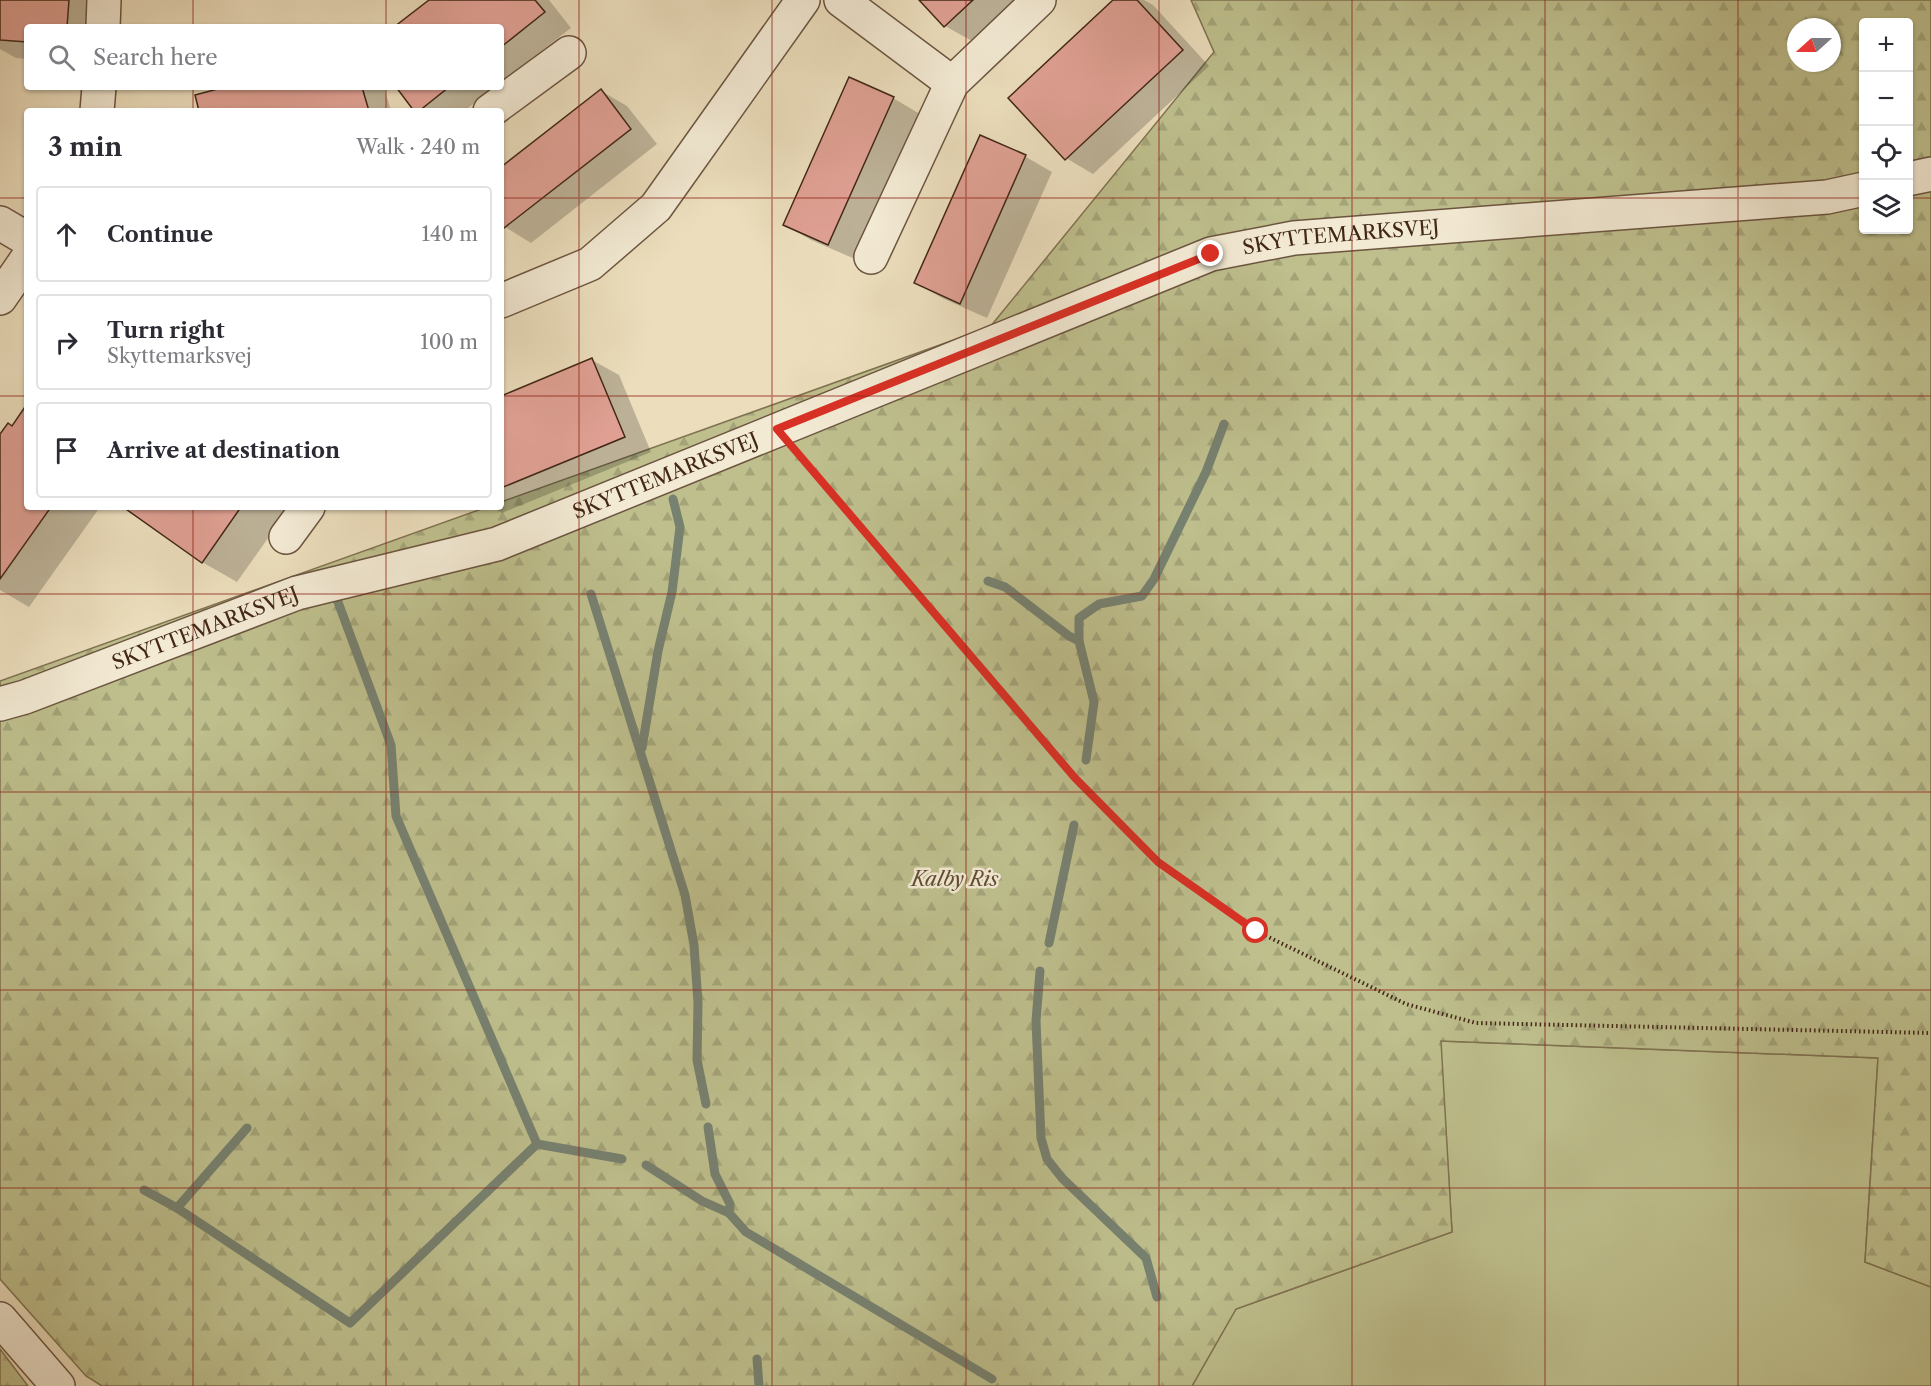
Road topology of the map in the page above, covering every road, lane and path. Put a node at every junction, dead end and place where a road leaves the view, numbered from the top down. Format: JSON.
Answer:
{"nodes":[{"id":1,"x":104,"y":0,"type":"edge"},
{"id":2,"x":803,"y":0,"type":"edge"},
{"id":3,"x":841,"y":0,"type":"edge"},
{"id":4,"x":1039,"y":0,"type":"edge"},
{"id":5,"x":103,"y":24,"type":"edge"},
{"id":6,"x":569,"y":53,"type":"dead end"},
{"id":7,"x":952,"y":83,"type":"junction"},
{"id":8,"x":99,"y":90,"type":"edge"},
{"id":9,"x":97,"y":108,"type":"edge"},
{"id":10,"x":494,"y":108,"type":"edge"},
{"id":11,"x":1931,"y":174,"type":"edge"},
{"id":12,"x":1913,"y":178,"type":"edge"},
{"id":13,"x":1859,"y":190,"type":"edge"},
{"id":14,"x":0,"y":223,"type":"edge"},
{"id":15,"x":24,"y":237,"type":"edge"},
{"id":16,"x":871,"y":256,"type":"dead end"},
{"id":17,"x":24,"y":263,"type":"edge"},
{"id":18,"x":0,"y":298,"type":"edge"},
{"id":19,"x":504,"y":300,"type":"edge"},
{"id":20,"x":777,"y":429,"type":"junction"},
{"id":21,"x":306,"y":510,"type":"edge"},
{"id":22,"x":286,"y":537,"type":"dead end"},
{"id":23,"x":0,"y":704,"type":"edge"},
{"id":24,"x":1931,"y":1033,"type":"edge"},
{"id":25,"x":0,"y":1319,"type":"edge"},
{"id":26,"x":58,"y":1386,"type":"edge"}],
"edges":[{"from":1,"to":5,"type":"street"},
{"from":2,"to":19,"type":"street"},
{"from":3,"to":7,"type":"street"},
{"from":4,"to":7,"type":"street"},
{"from":6,"to":10,"type":"street"},
{"from":7,"to":16,"type":"street"},
{"from":8,"to":9,"type":"street"},
{"from":11,"to":12,"type":"street"},
{"from":13,"to":20,"type":"street","name":"SKYTTEMARKSVEJ"},
{"from":14,"to":15,"type":"street"},
{"from":17,"to":18,"type":"street"},
{"from":20,"to":23,"type":"street","name":"SKYTTEMARKSVEJ"},
{"from":20,"to":24,"type":"path"},
{"from":21,"to":22,"type":"street"},
{"from":25,"to":26,"type":"street"}]}
